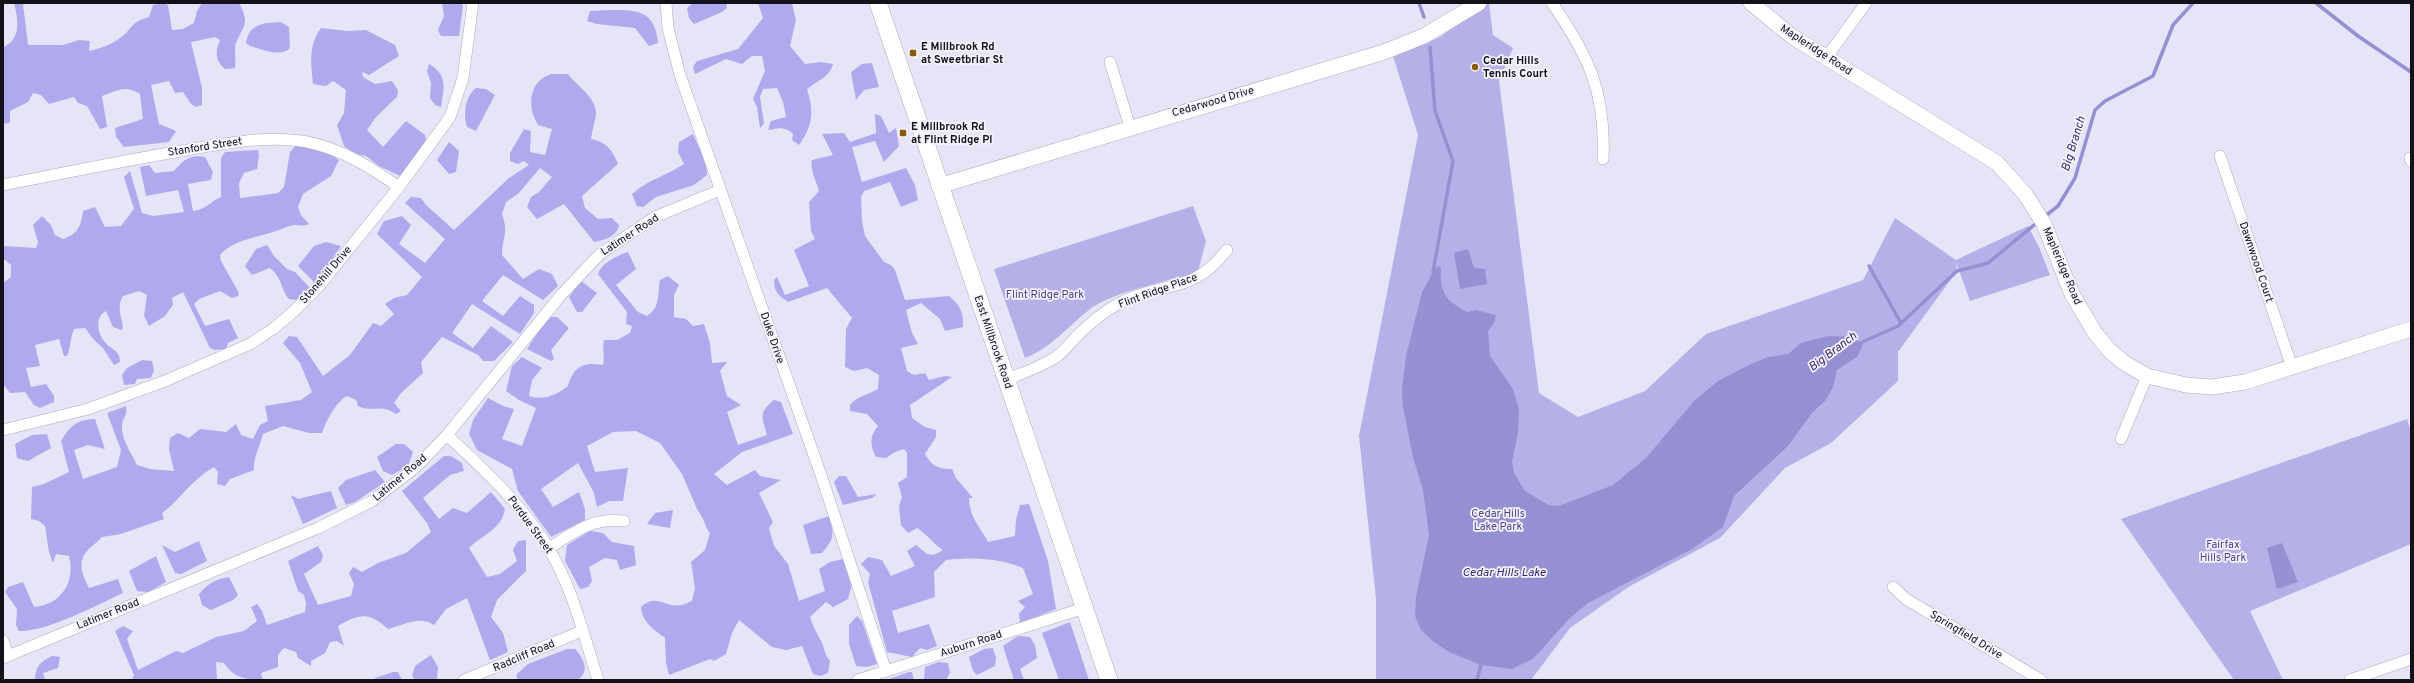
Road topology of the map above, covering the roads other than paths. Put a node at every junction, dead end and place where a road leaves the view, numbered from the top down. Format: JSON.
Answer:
{"nodes":[{"id":1,"x":473,"y":3,"type":"edge"},
{"id":2,"x":666,"y":3,"type":"edge"},
{"id":3,"x":878,"y":3,"type":"edge"},
{"id":4,"x":1479,"y":3,"type":"edge"},
{"id":5,"x":1552,"y":3,"type":"edge"},
{"id":6,"x":1751,"y":3,"type":"edge"},
{"id":7,"x":1866,"y":3,"type":"edge"},
{"id":8,"x":1826,"y":58,"type":"junction"},
{"id":9,"x":1110,"y":62,"type":"dead end"},
{"id":10,"x":1130,"y":127,"type":"junction"},
{"id":11,"x":2220,"y":156,"type":"dead end"},
{"id":12,"x":1603,"y":159,"type":"dead end"},
{"id":13,"x":3,"y":185,"type":"edge"},
{"id":14,"x":939,"y":186,"type":"junction"},
{"id":15,"x":398,"y":187,"type":"junction"},
{"id":16,"x":720,"y":190,"type":"junction"},
{"id":17,"x":1227,"y":250,"type":"dead end"},
{"id":18,"x":2411,"y":329,"type":"edge"},
{"id":19,"x":2292,"y":367,"type":"junction"},
{"id":20,"x":2147,"y":376,"type":"junction"},
{"id":21,"x":1006,"y":380,"type":"junction"},
{"id":22,"x":3,"y":430,"type":"edge"},
{"id":23,"x":448,"y":435,"type":"junction"},
{"id":24,"x":2121,"y":439,"type":"dead end"},
{"id":25,"x":624,"y":521,"type":"dead end"},
{"id":26,"x":549,"y":548,"type":"junction"},
{"id":27,"x":1893,"y":587,"type":"dead end"},
{"id":28,"x":1084,"y":608,"type":"junction"},
{"id":29,"x":582,"y":631,"type":"junction"},
{"id":30,"x":3,"y":641,"type":"edge"},
{"id":31,"x":6,"y":657,"type":"edge"},
{"id":32,"x":2411,"y":659,"type":"edge"},
{"id":33,"x":886,"y":671,"type":"junction"},
{"id":34,"x":464,"y":680,"type":"edge"},
{"id":35,"x":598,"y":680,"type":"edge"},
{"id":36,"x":858,"y":680,"type":"edge"},
{"id":37,"x":1109,"y":680,"type":"edge"},
{"id":38,"x":2041,"y":680,"type":"edge"},
{"id":39,"x":2350,"y":680,"type":"edge"}],
"edges":[{"from":1,"to":15,"type":"street","name":"Stonehill Drive"},
{"from":2,"to":16,"type":"street","name":"Duke Drive"},
{"from":3,"to":14,"type":"main road","name":"East Millbrook Road"},
{"from":4,"to":10,"type":"street","name":"Cedarwood Drive"},
{"from":5,"to":12,"type":"street"},
{"from":6,"to":8,"type":"street","name":"Mapleridge Road"},
{"from":7,"to":8,"type":"street"},
{"from":8,"to":20,"type":"street","name":"Mapleridge Road"},
{"from":9,"to":10,"type":"street"},
{"from":10,"to":14,"type":"street","name":"Cedarwood Drive"},
{"from":11,"to":19,"type":"street","name":"Dawnwood Court"},
{"from":13,"to":15,"type":"street","name":"Stanford Street"},
{"from":14,"to":21,"type":"main road","name":"East Millbrook Road"},
{"from":15,"to":22,"type":"street","name":"Stonehill Drive"},
{"from":16,"to":23,"type":"street","name":"Latimer Road"},
{"from":16,"to":33,"type":"street","name":"Duke Drive"},
{"from":17,"to":21,"type":"street","name":"Flint Ridge Place"},
{"from":18,"to":19,"type":"street","name":"Mapleridge Road"},
{"from":19,"to":20,"type":"street","name":"Mapleridge Road"},
{"from":20,"to":24,"type":"street"},
{"from":21,"to":28,"type":"main road","name":"East Millbrook Road"},
{"from":23,"to":26,"type":"street","name":"Purdue Street"},
{"from":23,"to":31,"type":"street","name":"Latimer Road"},
{"from":25,"to":26,"type":"street"},
{"from":26,"to":29,"type":"street","name":"Purdue Street"},
{"from":27,"to":38,"type":"street","name":"Springfield Drive"},
{"from":28,"to":33,"type":"street","name":"Auburn Road"},
{"from":28,"to":37,"type":"main road","name":"East Millbrook Road"},
{"from":29,"to":34,"type":"street","name":"Radcliff Road"},
{"from":29,"to":35,"type":"street","name":"Purdue Street"},
{"from":30,"to":31,"type":"street"},
{"from":32,"to":39,"type":"street"},
{"from":33,"to":36,"type":"street","name":"Auburn Road"}]}
